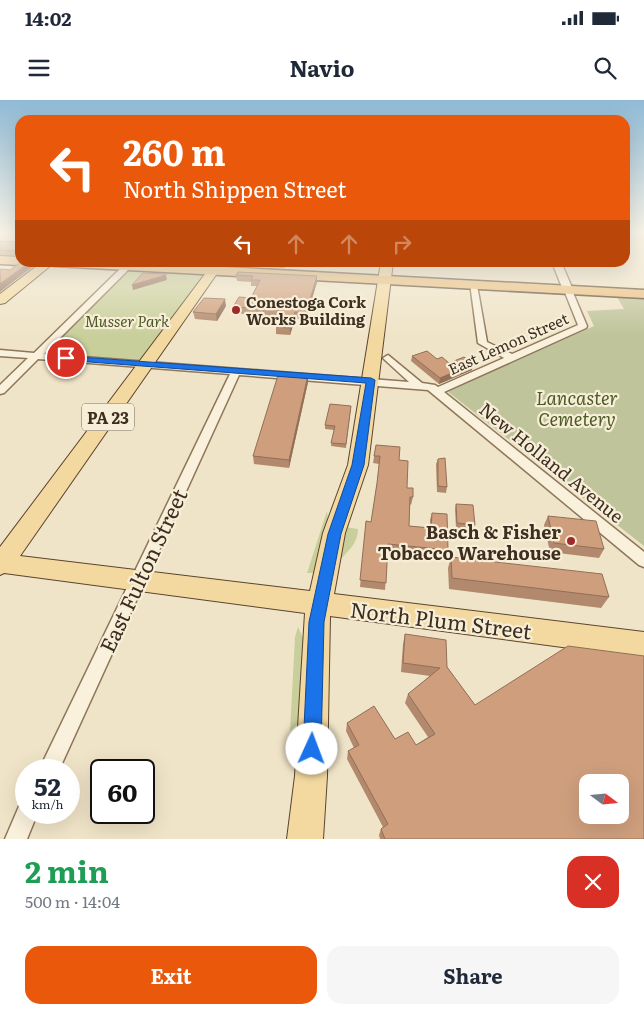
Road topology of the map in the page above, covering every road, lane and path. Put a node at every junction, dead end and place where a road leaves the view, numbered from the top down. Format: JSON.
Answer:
{"nodes":[{"id":1,"x":43,"y":267,"type":"edge"},
{"id":2,"x":127,"y":267,"type":"edge"},
{"id":3,"x":217,"y":267,"type":"edge"},
{"id":4,"x":223,"y":267,"type":"edge"},
{"id":5,"x":386,"y":267,"type":"edge"},
{"id":6,"x":558,"y":267,"type":"edge"},
{"id":7,"x":385,"y":280,"type":"junction"},
{"id":8,"x":474,"y":285,"type":"junction"},
{"id":9,"x":568,"y":290,"type":"junction"},
{"id":10,"x":644,"y":294,"type":"edge"},
{"id":11,"x":0,"y":300,"type":"edge"},
{"id":12,"x":0,"y":354,"type":"edge"},
{"id":13,"x":36,"y":356,"type":"junction"},
{"id":14,"x":388,"y":358,"type":"dead end"},
{"id":15,"x":511,"y":358,"type":"junction"},
{"id":16,"x":146,"y":365,"type":"junction"},
{"id":17,"x":236,"y":371,"type":"junction"},
{"id":18,"x":371,"y":380,"type":"junction"},
{"id":19,"x":417,"y":384,"type":"junction"},
{"id":20,"x":0,"y":391,"type":"edge"},
{"id":21,"x":438,"y":391,"type":"junction"},
{"id":22,"x":644,"y":561,"type":"edge"},
{"id":23,"x":1,"y":564,"type":"edge"},
{"id":24,"x":137,"y":580,"type":"junction"},
{"id":25,"x":320,"y":604,"type":"junction"},
{"id":26,"x":644,"y":645,"type":"edge"},
{"id":27,"x":54,"y":759,"type":"edge"},
{"id":28,"x":23,"y":824,"type":"edge"},
{"id":29,"x":16,"y":839,"type":"edge"},
{"id":30,"x":305,"y":839,"type":"edge"}],
"edges":[{"from":1,"to":11,"type":"main road"},
{"from":2,"to":13,"type":"street"},
{"from":3,"to":16,"type":"main road","number":"PA 23"},
{"from":4,"to":7,"type":"highway"},
{"from":5,"to":7,"type":"main road"},
{"from":6,"to":9,"type":"street","name":"East Lemon Street"},
{"from":7,"to":8,"type":"highway"},
{"from":7,"to":18,"type":"main road"},
{"from":8,"to":9,"type":"highway"},
{"from":8,"to":15,"type":"street"},
{"from":9,"to":10,"type":"highway"},
{"from":9,"to":15,"type":"street","name":"East Lemon Street"},
{"from":12,"to":13,"type":"street"},
{"from":13,"to":16,"type":"street"},
{"from":13,"to":20,"type":"street"},
{"from":14,"to":19,"type":"street"},
{"from":15,"to":21,"type":"street","name":"East Lemon Street"},
{"from":16,"to":17,"type":"street"},
{"from":16,"to":23,"type":"main road","number":"PA 23"},
{"from":17,"to":18,"type":"street"},
{"from":17,"to":24,"type":"street","name":"East Fulton Street"},
{"from":18,"to":19,"type":"street"},
{"from":18,"to":25,"type":"main road"},
{"from":19,"to":21,"type":"street"},
{"from":21,"to":22,"type":"street","name":"New Holland Avenue"},
{"from":23,"to":24,"type":"main road","name":"North Plum Street"},
{"from":24,"to":25,"type":"main road","name":"North Plum Street"},
{"from":24,"to":27,"type":"street","name":"East Fulton Street"},
{"from":25,"to":26,"type":"main road","name":"North Plum Street"},
{"from":25,"to":30,"type":"main road"},
{"from":28,"to":29,"type":"street"}]}
